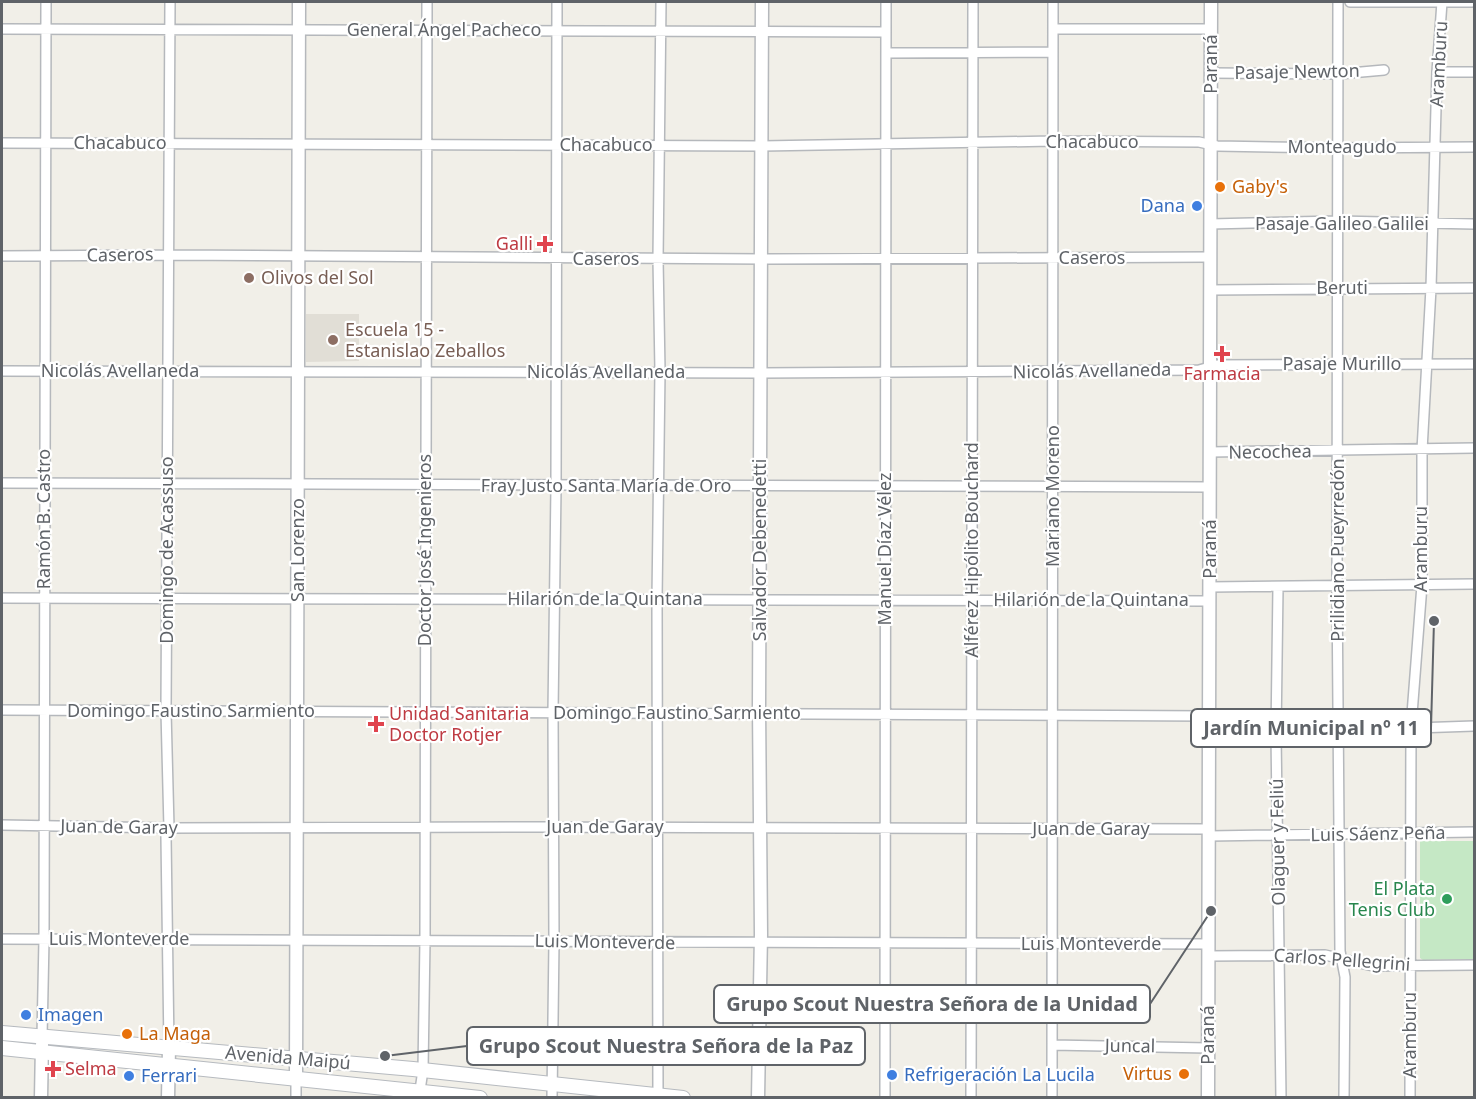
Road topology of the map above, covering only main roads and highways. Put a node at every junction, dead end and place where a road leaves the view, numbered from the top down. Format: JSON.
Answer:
{"nodes":[{"id":1,"x":2,"y":1033,"type":"edge"},
{"id":2,"x":2,"y":1048,"type":"edge"},
{"id":3,"x":552,"y":1091,"type":"edge"},
{"id":4,"x":420,"y":1094,"type":"edge"},
{"id":5,"x":658,"y":1096,"type":"edge"},
{"id":6,"x":480,"y":1098,"type":"edge"},
{"id":7,"x":682,"y":1098,"type":"edge"}],
"edges":[{"from":1,"to":3,"type":"main road","name":"Avenida Maipú"},
{"from":2,"to":4,"type":"main road","name":"Avenida Maipú"},
{"from":3,"to":5,"type":"main road","name":"Avenida Maipú"},
{"from":4,"to":6,"type":"main road","name":"Avenida Maipú"},
{"from":5,"to":7,"type":"main road","name":"Avenida Maipú"}]}
